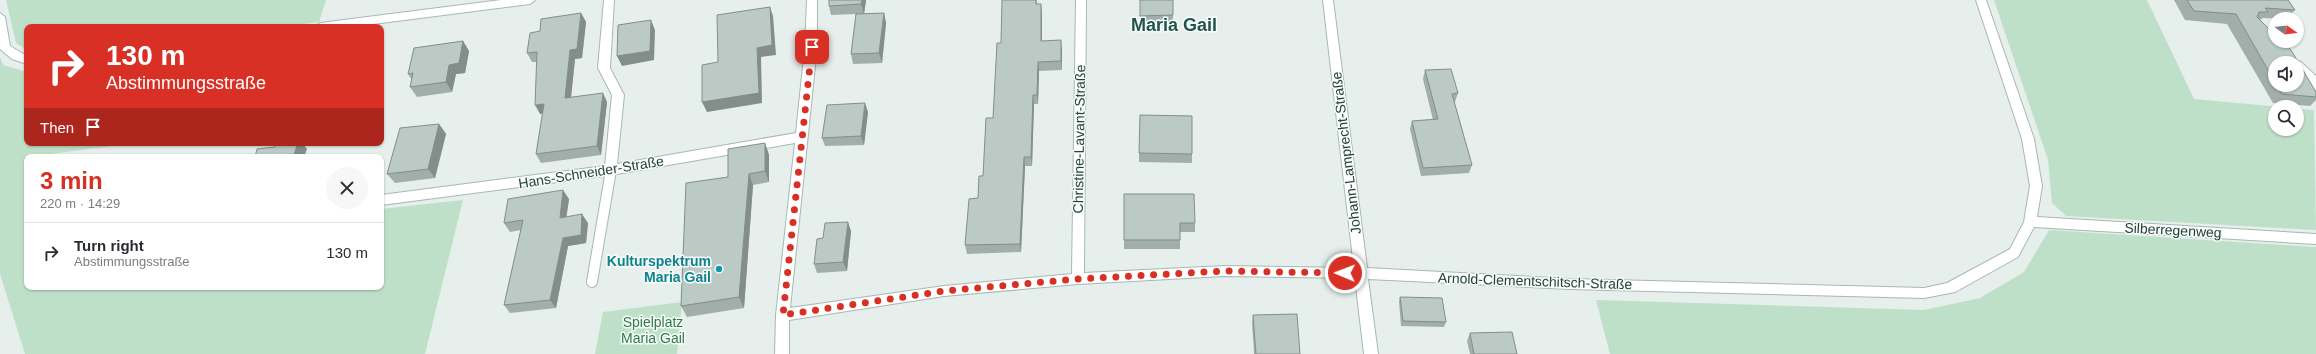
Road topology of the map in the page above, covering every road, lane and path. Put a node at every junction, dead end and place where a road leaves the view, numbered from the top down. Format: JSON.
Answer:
{"nodes":[{"id":1,"x":530,"y":0,"type":"edge"},
{"id":2,"x":609,"y":0,"type":"edge"},
{"id":3,"x":812,"y":0,"type":"edge"},
{"id":4,"x":1081,"y":0,"type":"edge"},
{"id":5,"x":1328,"y":0,"type":"edge"},
{"id":6,"x":1980,"y":0,"type":"edge"},
{"id":7,"x":0,"y":17,"type":"edge"},
{"id":8,"x":343,"y":24,"type":"edge"},
{"id":9,"x":24,"y":59,"type":"edge"},
{"id":10,"x":2304,"y":71,"type":"edge"},
{"id":11,"x":2316,"y":86,"type":"edge"},
{"id":12,"x":801,"y":137,"type":"junction"},
{"id":13,"x":612,"y":170,"type":"junction"},
{"id":14,"x":384,"y":200,"type":"edge"},
{"id":15,"x":2030,"y":222,"type":"junction"},
{"id":16,"x":2316,"y":239,"type":"edge"},
{"id":17,"x":1360,"y":273,"type":"junction"},
{"id":18,"x":1078,"y":279,"type":"junction"},
{"id":19,"x":592,"y":282,"type":"dead end"},
{"id":20,"x":783,"y":315,"type":"junction"},
{"id":21,"x":782,"y":354,"type":"edge"},
{"id":22,"x":1371,"y":354,"type":"edge"}],
"edges":[{"from":1,"to":8,"type":"street"},
{"from":2,"to":13,"type":"street"},
{"from":3,"to":12,"type":"street"},
{"from":4,"to":18,"type":"street","name":"Christine-Lavant-Straße"},
{"from":5,"to":17,"type":"street","name":"Johann-Lamprecht-Straße"},
{"from":6,"to":15,"type":"street","name":"Arnold-Clementschitsch-Straße"},
{"from":7,"to":9,"type":"street"},
{"from":10,"to":11,"type":"street"},
{"from":12,"to":13,"type":"street","name":"Hans-Schneider-Straße"},
{"from":12,"to":20,"type":"street"},
{"from":13,"to":14,"type":"street","name":"Hans-Schneider-Straße"},
{"from":13,"to":19,"type":"lane"},
{"from":15,"to":16,"type":"street","name":"Silberregenweg"},
{"from":15,"to":17,"type":"street","name":"Arnold-Clementschitsch-Straße"},
{"from":17,"to":18,"type":"street","name":"Arnold-Clementschitsch-Straße"},
{"from":17,"to":22,"type":"street","name":"Johann-Lamprecht-Straße"},
{"from":18,"to":20,"type":"street","name":"Arnold-Clementschitsch-Straße"},
{"from":20,"to":21,"type":"street"}]}
